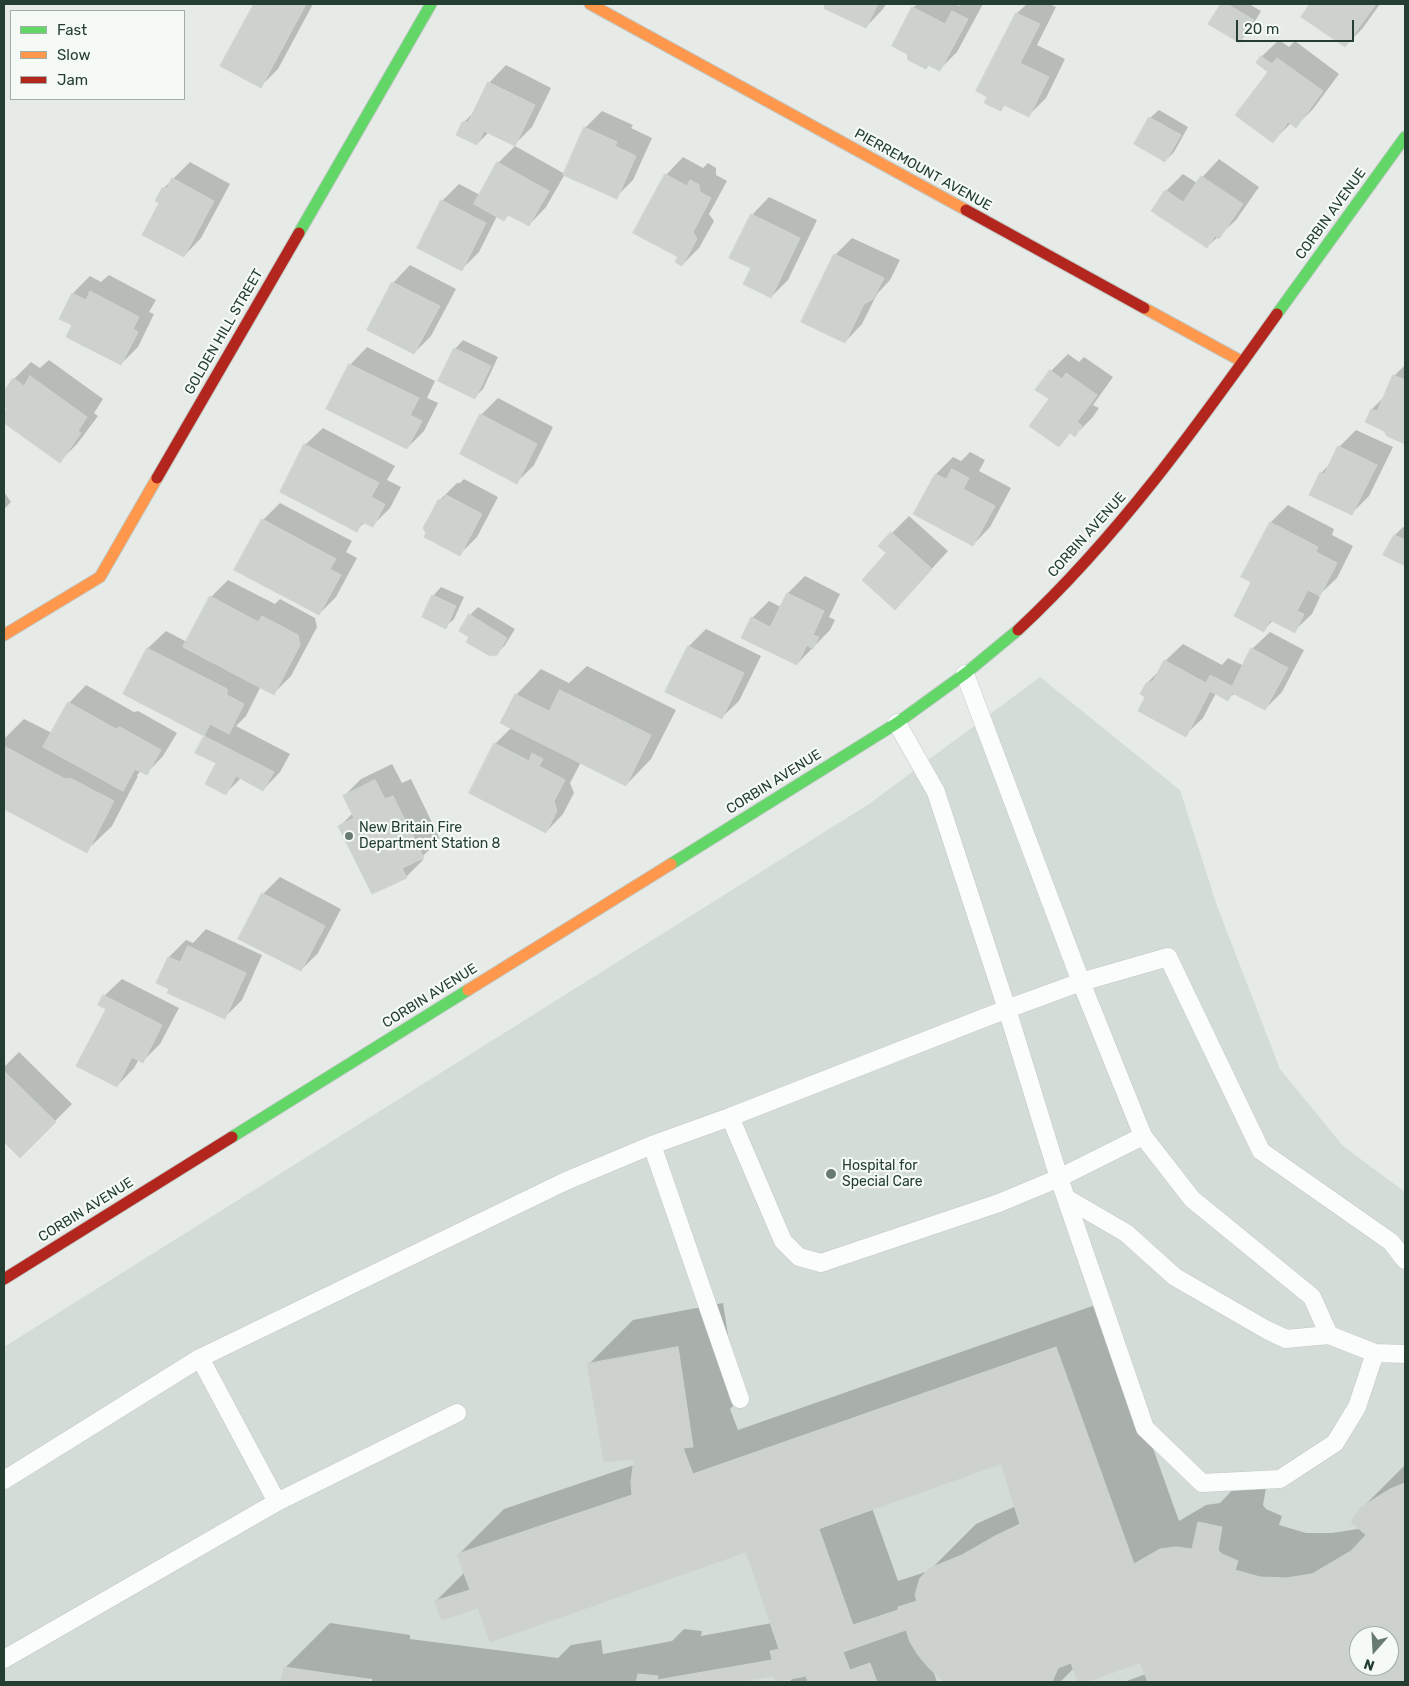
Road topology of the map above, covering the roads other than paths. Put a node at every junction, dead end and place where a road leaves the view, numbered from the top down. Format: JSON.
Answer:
{"nodes":[{"id":1,"x":431,"y":4,"type":"edge"},
{"id":2,"x":590,"y":4,"type":"edge"},
{"id":3,"x":1405,"y":137,"type":"edge"},
{"id":4,"x":1243,"y":362,"type":"junction"},
{"id":5,"x":4,"y":635,"type":"edge"},
{"id":6,"x":965,"y":674,"type":"junction"},
{"id":7,"x":897,"y":723,"type":"junction"},
{"id":8,"x":1081,"y":982,"type":"junction"},
{"id":9,"x":1007,"y":1009,"type":"junction"},
{"id":10,"x":730,"y":1117,"type":"junction"},
{"id":11,"x":1143,"y":1136,"type":"junction"},
{"id":12,"x":652,"y":1145,"type":"junction"},
{"id":13,"x":1058,"y":1178,"type":"junction"},
{"id":14,"x":1066,"y":1198,"type":"junction"},
{"id":15,"x":1405,"y":1260,"type":"edge"},
{"id":16,"x":4,"y":1279,"type":"edge"},
{"id":17,"x":1329,"y":1335,"type":"junction"},
{"id":18,"x":1375,"y":1353,"type":"junction"},
{"id":19,"x":1405,"y":1354,"type":"edge"},
{"id":20,"x":200,"y":1358,"type":"junction"},
{"id":21,"x":740,"y":1399,"type":"dead end"},
{"id":22,"x":458,"y":1413,"type":"dead end"},
{"id":23,"x":4,"y":1480,"type":"edge"},
{"id":24,"x":277,"y":1502,"type":"junction"},
{"id":25,"x":4,"y":1659,"type":"edge"}],
"edges":[{"from":1,"to":5,"type":"main road","name":"GOLDEN HILL STREET"},
{"from":2,"to":4,"type":"main road","name":"PIERREMOUNT AVENUE"},
{"from":3,"to":4,"type":"main road","name":"CORBIN AVENUE"},
{"from":4,"to":6,"type":"main road","name":"CORBIN AVENUE"},
{"from":6,"to":7,"type":"main road","name":"CORBIN AVENUE"},
{"from":6,"to":8,"type":"lane"},
{"from":7,"to":9,"type":"lane"},
{"from":7,"to":16,"type":"main road","name":"CORBIN AVENUE"},
{"from":8,"to":9,"type":"lane"},
{"from":8,"to":11,"type":"lane"},
{"from":8,"to":15,"type":"lane"},
{"from":9,"to":10,"type":"lane"},
{"from":9,"to":13,"type":"lane"},
{"from":10,"to":12,"type":"lane"},
{"from":10,"to":13,"type":"lane"},
{"from":11,"to":13,"type":"lane"},
{"from":11,"to":17,"type":"lane"},
{"from":12,"to":20,"type":"lane"},
{"from":12,"to":21,"type":"lane"},
{"from":13,"to":14,"type":"lane"},
{"from":14,"to":17,"type":"lane"},
{"from":14,"to":18,"type":"lane"},
{"from":17,"to":18,"type":"lane"},
{"from":18,"to":19,"type":"lane"},
{"from":20,"to":23,"type":"lane"},
{"from":20,"to":24,"type":"lane"},
{"from":22,"to":24,"type":"lane"},
{"from":24,"to":25,"type":"lane"}]}
